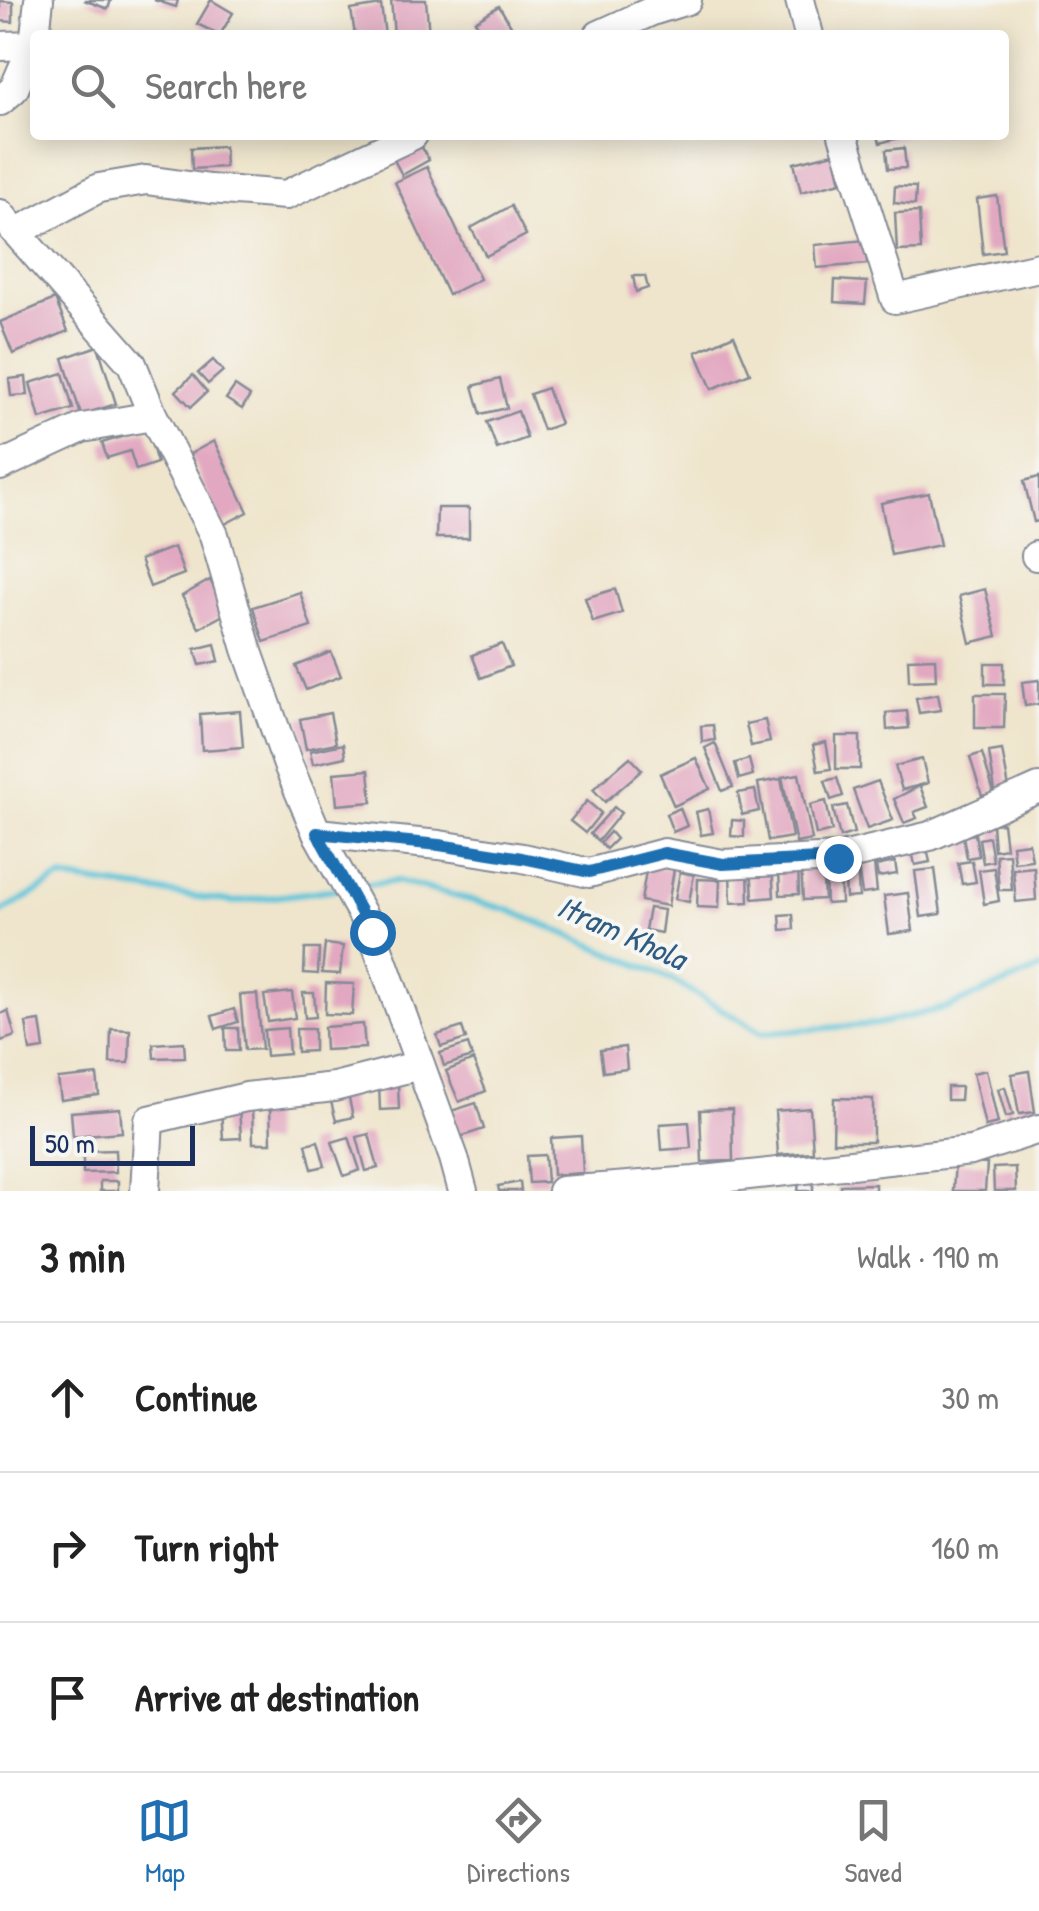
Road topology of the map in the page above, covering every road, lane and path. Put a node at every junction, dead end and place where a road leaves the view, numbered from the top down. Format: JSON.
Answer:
{"nodes":[{"id":1,"x":39,"y":0,"type":"edge"},
{"id":2,"x":687,"y":0,"type":"edge"},
{"id":3,"x":800,"y":0,"type":"edge"},
{"id":4,"x":36,"y":30,"type":"edge"},
{"id":5,"x":610,"y":30,"type":"edge"},
{"id":6,"x":808,"y":30,"type":"edge"},
{"id":7,"x":30,"y":41,"type":"edge"},
{"id":8,"x":0,"y":46,"type":"edge"},
{"id":9,"x":30,"y":52,"type":"edge"},
{"id":10,"x":0,"y":101,"type":"edge"},
{"id":11,"x":403,"y":140,"type":"edge"},
{"id":12,"x":844,"y":140,"type":"edge"},
{"id":13,"x":8,"y":223,"type":"edge"},
{"id":14,"x":1039,"y":266,"type":"edge"},
{"id":15,"x":153,"y":416,"type":"junction"},
{"id":16,"x":0,"y":466,"type":"edge"},
{"id":17,"x":1039,"y":788,"type":"edge"},
{"id":18,"x":317,"y":833,"type":"junction"},
{"id":19,"x":420,"y":1065,"type":"junction"},
{"id":20,"x":1039,"y":1129,"type":"edge"},
{"id":21,"x":696,"y":1186,"type":"edge"},
{"id":22,"x":145,"y":1191,"type":"edge"},
{"id":23,"x":463,"y":1191,"type":"edge"},
{"id":24,"x":562,"y":1191,"type":"edge"}],
"edges":[{"from":1,"to":4,"type":"street"},
{"from":2,"to":5,"type":"street"},
{"from":3,"to":6,"type":"street"},
{"from":7,"to":8,"type":"street"},
{"from":9,"to":10,"type":"street"},
{"from":11,"to":13,"type":"street"},
{"from":12,"to":14,"type":"street"},
{"from":13,"to":15,"type":"street"},
{"from":15,"to":16,"type":"street"},
{"from":15,"to":18,"type":"street"},
{"from":17,"to":18,"type":"street"},
{"from":18,"to":19,"type":"street"},
{"from":19,"to":22,"type":"street"},
{"from":19,"to":23,"type":"street"},
{"from":20,"to":21,"type":"street"},
{"from":21,"to":24,"type":"street"}]}
